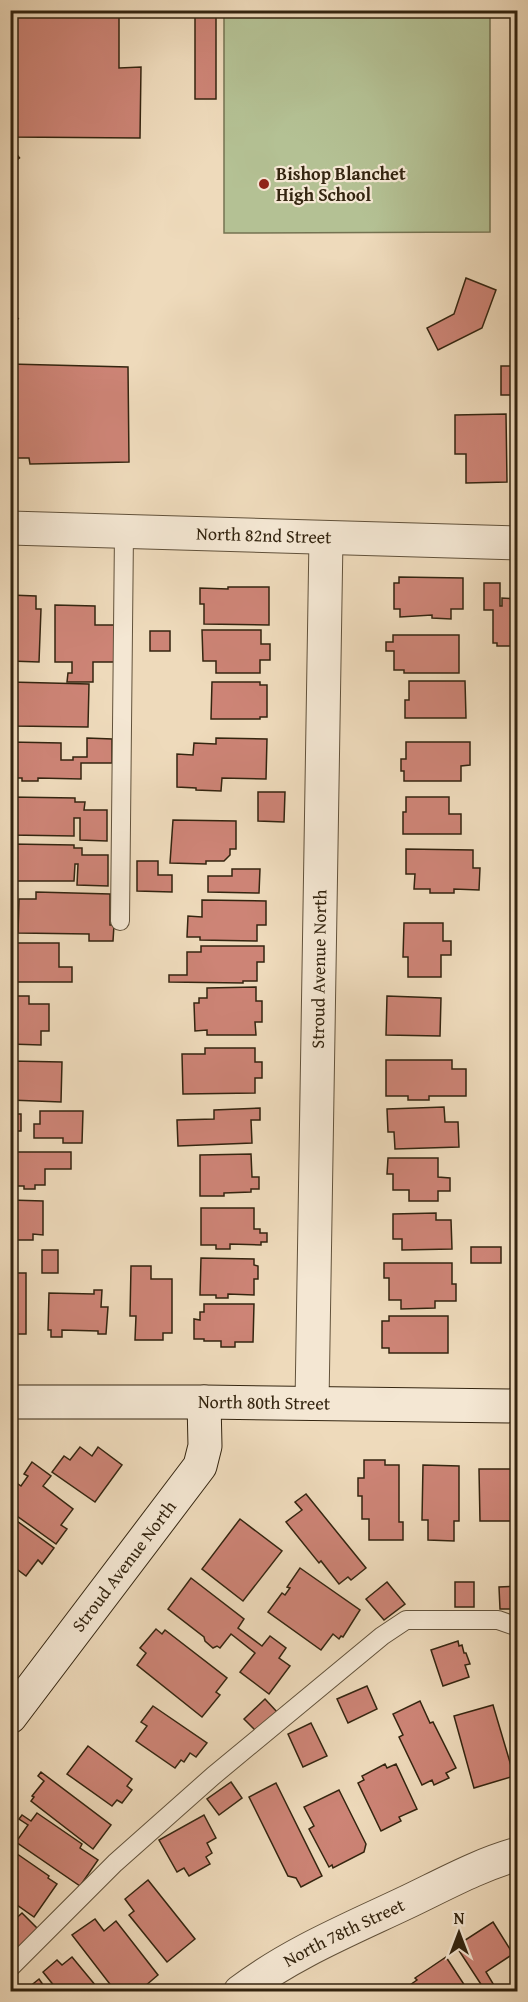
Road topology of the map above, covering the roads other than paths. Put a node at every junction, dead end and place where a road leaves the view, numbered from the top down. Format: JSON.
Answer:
{"nodes":[{"id":1,"x":10,"y":528,"type":"edge"},
{"id":2,"x":124,"y":532,"type":"junction"},
{"id":3,"x":326,"y":538,"type":"junction"},
{"id":4,"x":518,"y":543,"type":"edge"},
{"id":5,"x":120,"y":921,"type":"dead end"},
{"id":6,"x":10,"y":1402,"type":"edge"},
{"id":7,"x":204,"y":1402,"type":"junction"},
{"id":8,"x":312,"y":1403,"type":"junction"},
{"id":9,"x":518,"y":1406,"type":"edge"},
{"id":10,"x":518,"y":1627,"type":"edge"},
{"id":11,"x":10,"y":1717,"type":"edge"},
{"id":12,"x":515,"y":1862,"type":"edge"},
{"id":13,"x":10,"y":1968,"type":"edge"},
{"id":14,"x":240,"y":1992,"type":"edge"}],
"edges":[{"from":1,"to":2,"type":"street","name":"North 82nd Street"},
{"from":2,"to":3,"type":"street","name":"North 82nd Street"},
{"from":2,"to":5,"type":"lane"},
{"from":3,"to":4,"type":"street","name":"North 82nd Street"},
{"from":3,"to":8,"type":"street","name":"Stroud Avenue North"},
{"from":6,"to":7,"type":"street","name":"North 80th Street"},
{"from":7,"to":8,"type":"street","name":"North 80th Street"},
{"from":7,"to":11,"type":"street","name":"Stroud Avenue North"},
{"from":8,"to":9,"type":"street","name":"North 80th Street"},
{"from":10,"to":13,"type":"lane"},
{"from":12,"to":14,"type":"street","name":"North 78th Street"}]}
